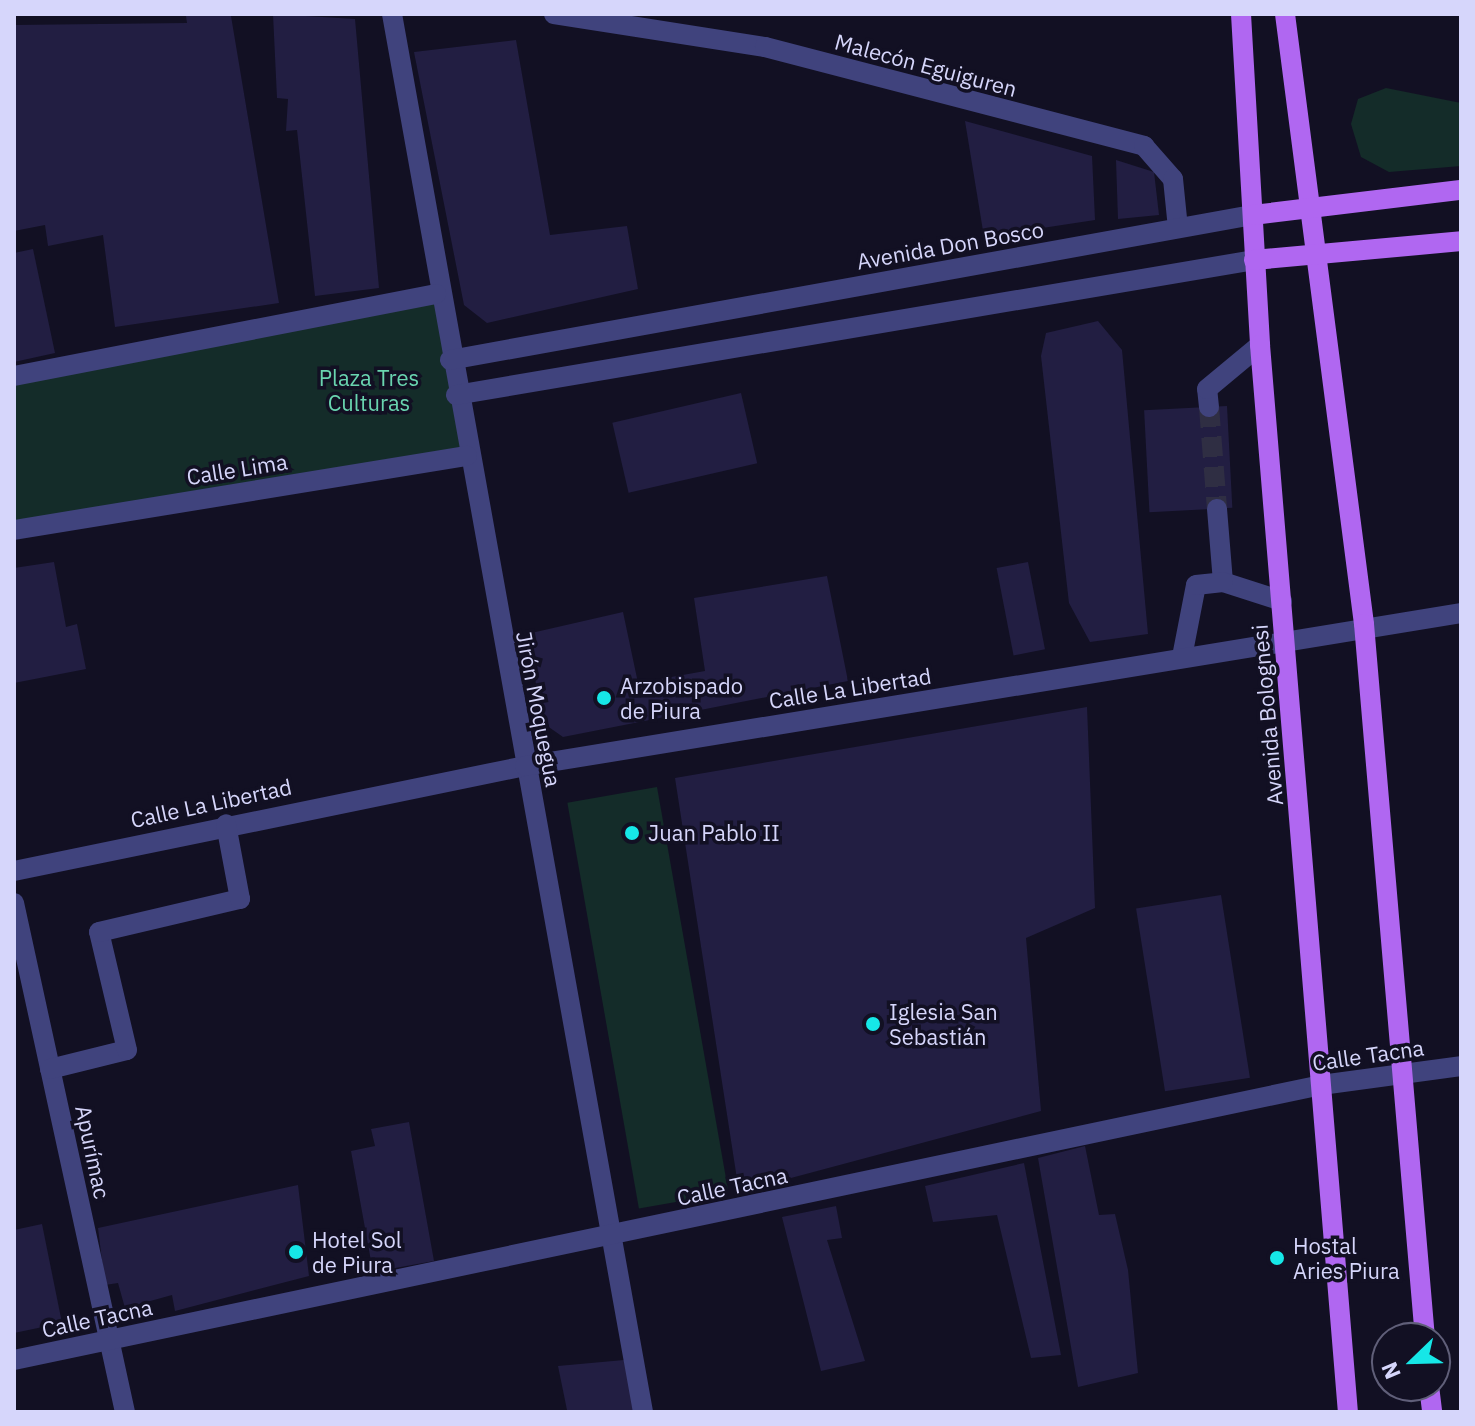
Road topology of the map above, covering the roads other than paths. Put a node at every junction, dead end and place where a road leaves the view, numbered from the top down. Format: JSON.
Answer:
{"nodes":[{"id":1,"x":392,"y":14,"type":"edge"},
{"id":2,"x":554,"y":14,"type":"edge"},
{"id":3,"x":1241,"y":14,"type":"edge"},
{"id":4,"x":1285,"y":14,"type":"edge"},
{"id":5,"x":1461,"y":190,"type":"edge"},
{"id":6,"x":1308,"y":211,"type":"junction"},
{"id":7,"x":1253,"y":215,"type":"junction"},
{"id":8,"x":1178,"y":228,"type":"junction"},
{"id":9,"x":1461,"y":241,"type":"edge"},
{"id":10,"x":1316,"y":252,"type":"junction"},
{"id":11,"x":1254,"y":260,"type":"junction"},
{"id":12,"x":436,"y":294,"type":"junction"},
{"id":13,"x":1260,"y":345,"type":"junction"},
{"id":14,"x":450,"y":360,"type":"junction"},
{"id":15,"x":14,"y":376,"type":"edge"},
{"id":16,"x":456,"y":395,"type":"junction"},
{"id":17,"x":1209,"y":407,"type":"tunnel mouth"},
{"id":18,"x":467,"y":456,"type":"junction"},
{"id":19,"x":1217,"y":509,"type":"tunnel mouth"},
{"id":20,"x":14,"y":530,"type":"edge"},
{"id":21,"x":1223,"y":582,"type":"junction"},
{"id":22,"x":1282,"y":601,"type":"junction"},
{"id":23,"x":1461,"y":613,"type":"edge"},
{"id":24,"x":1364,"y":624,"type":"junction"},
{"id":25,"x":1286,"y":639,"type":"junction"},
{"id":26,"x":1182,"y":657,"type":"junction"},
{"id":27,"x":525,"y":766,"type":"junction"},
{"id":28,"x":226,"y":824,"type":"junction"},
{"id":29,"x":14,"y":871,"type":"edge"},
{"id":30,"x":14,"y":903,"type":"edge"},
{"id":31,"x":1461,"y":1066,"type":"edge"},
{"id":32,"x":50,"y":1069,"type":"junction"},
{"id":33,"x":1403,"y":1075,"type":"junction"},
{"id":34,"x":1321,"y":1085,"type":"junction"},
{"id":35,"x":613,"y":1236,"type":"junction"},
{"id":36,"x":1424,"y":1322,"type":"edge"},
{"id":37,"x":110,"y":1339,"type":"junction"},
{"id":38,"x":14,"y":1360,"type":"edge"},
{"id":39,"x":125,"y":1412,"type":"edge"},
{"id":40,"x":643,"y":1412,"type":"edge"},
{"id":41,"x":1348,"y":1412,"type":"edge"}],
"edges":[{"from":1,"to":12,"type":"street","name":"Jirón Moquegua"},
{"from":2,"to":8,"type":"street","name":"Malecón Eguiguren"},
{"from":3,"to":7,"type":"main road","name":"Avenida Bolognesi"},
{"from":4,"to":6,"type":"main road"},
{"from":5,"to":6,"type":"main road","name":"Avenida Don Bosco"},
{"from":6,"to":7,"type":"main road","name":"Avenida Don Bosco"},
{"from":6,"to":10,"type":"main road"},
{"from":7,"to":8,"type":"street","name":"Avenida Don Bosco"},
{"from":7,"to":11,"type":"main road","name":"Avenida Bolognesi"},
{"from":8,"to":14,"type":"street","name":"Avenida Don Bosco"},
{"from":9,"to":10,"type":"main road"},
{"from":10,"to":11,"type":"main road"},
{"from":10,"to":24,"type":"main road"},
{"from":11,"to":13,"type":"main road","name":"Avenida Bolognesi"},
{"from":11,"to":16,"type":"street"},
{"from":12,"to":14,"type":"street","name":"Jirón Moquegua"},
{"from":12,"to":15,"type":"street"},
{"from":13,"to":17,"type":"street"},
{"from":13,"to":22,"type":"main road","name":"Avenida Bolognesi"},
{"from":14,"to":16,"type":"street","name":"Jirón Moquegua"},
{"from":16,"to":18,"type":"street","name":"Jirón Moquegua"},
{"from":18,"to":20,"type":"street","name":"Calle Lima"},
{"from":18,"to":27,"type":"street","name":"Jirón Moquegua"},
{"from":19,"to":21,"type":"street"},
{"from":21,"to":22,"type":"street"},
{"from":21,"to":26,"type":"street"},
{"from":22,"to":25,"type":"main road","name":"Avenida Bolognesi"},
{"from":23,"to":24,"type":"street","name":"Calle La Libertad"},
{"from":24,"to":25,"type":"street","name":"Calle La Libertad"},
{"from":24,"to":33,"type":"main road"},
{"from":25,"to":26,"type":"street","name":"Calle La Libertad"},
{"from":25,"to":34,"type":"main road","name":"Avenida Bolognesi"},
{"from":26,"to":27,"type":"street","name":"Calle La Libertad"},
{"from":27,"to":28,"type":"street","name":"Calle La Libertad"},
{"from":27,"to":35,"type":"street","name":"Jirón Moquegua"},
{"from":28,"to":29,"type":"street","name":"Calle La Libertad"},
{"from":28,"to":32,"type":"street"},
{"from":30,"to":32,"type":"street","name":"Apurímac"},
{"from":31,"to":33,"type":"street","name":"Calle Tacna"},
{"from":32,"to":37,"type":"street","name":"Apurímac"},
{"from":33,"to":34,"type":"street","name":"Calle Tacna"},
{"from":33,"to":36,"type":"main road"},
{"from":34,"to":35,"type":"street","name":"Calle Tacna"},
{"from":34,"to":41,"type":"main road","name":"Avenida Bolognesi"},
{"from":35,"to":37,"type":"street","name":"Calle Tacna"},
{"from":35,"to":40,"type":"street","name":"Jirón Moquegua"},
{"from":37,"to":38,"type":"street","name":"Calle Tacna"},
{"from":37,"to":39,"type":"street","name":"Apurímac"}]}
